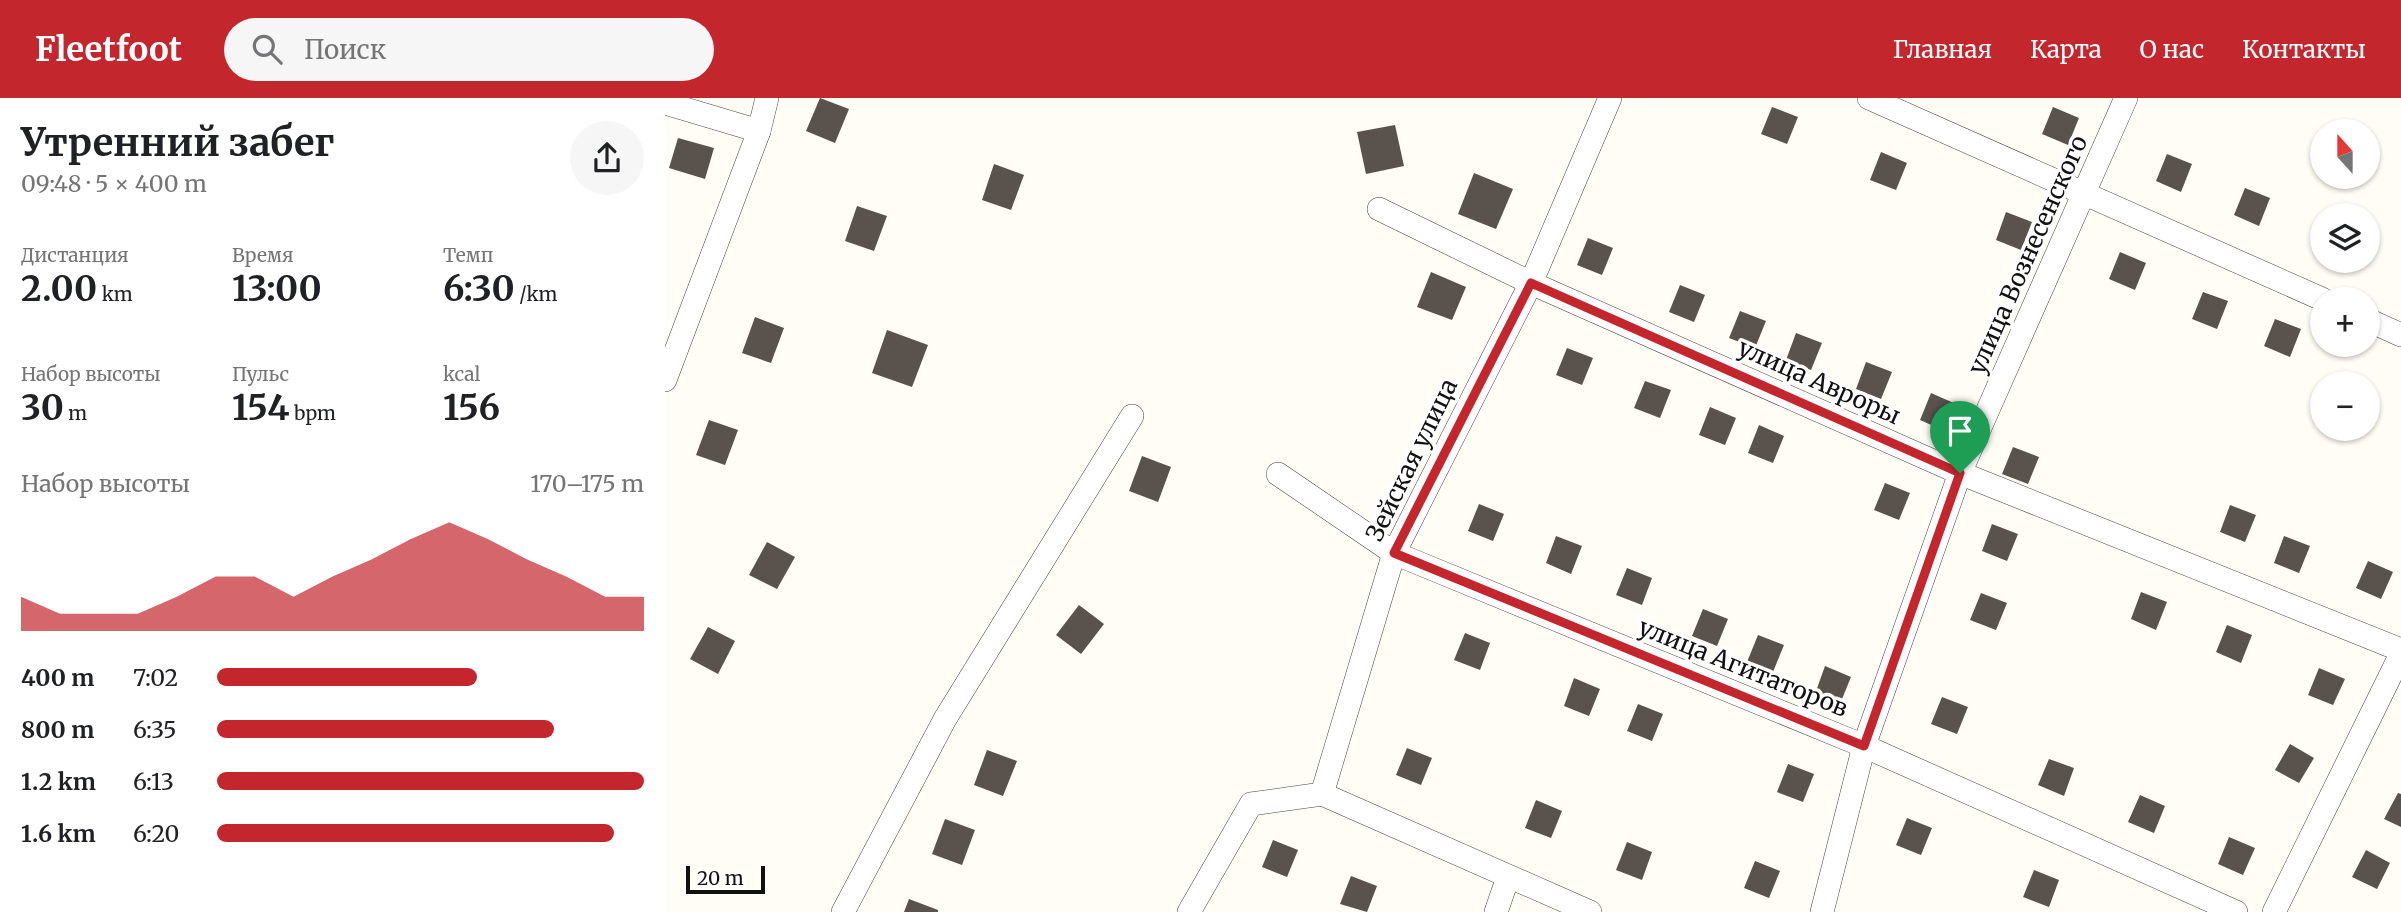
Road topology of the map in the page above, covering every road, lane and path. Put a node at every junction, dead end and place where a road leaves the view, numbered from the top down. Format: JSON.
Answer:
{"nodes":[{"id":1,"x":767,"y":98,"type":"edge"},
{"id":2,"x":1610,"y":98,"type":"edge"},
{"id":3,"x":1868,"y":98,"type":"edge"},
{"id":4,"x":2126,"y":98,"type":"edge"},
{"id":5,"x":665,"y":103,"type":"edge"},
{"id":6,"x":759,"y":131,"type":"junction"},
{"id":7,"x":2086,"y":193,"type":"junction"},
{"id":8,"x":1379,"y":209,"type":"dead end"},
{"id":9,"x":1531,"y":283,"type":"junction"},
{"id":10,"x":2310,"y":294,"type":"edge"},
{"id":11,"x":2380,"y":325,"type":"edge"},
{"id":12,"x":2401,"y":335,"type":"edge"},
{"id":13,"x":665,"y":380,"type":"edge"},
{"id":14,"x":1132,"y":416,"type":"dead end"},
{"id":15,"x":1960,"y":473,"type":"junction"},
{"id":16,"x":1278,"y":474,"type":"dead end"},
{"id":17,"x":1394,"y":553,"type":"junction"},
{"id":18,"x":2401,"y":652,"type":"edge"},
{"id":19,"x":1864,"y":746,"type":"junction"},
{"id":20,"x":1322,"y":794,"type":"junction"},
{"id":21,"x":1508,"y":877,"type":"junction"},
{"id":22,"x":843,"y":912,"type":"edge"},
{"id":23,"x":1189,"y":912,"type":"edge"},
{"id":24,"x":1496,"y":912,"type":"edge"},
{"id":25,"x":1590,"y":912,"type":"edge"},
{"id":26,"x":1822,"y":912,"type":"edge"},
{"id":27,"x":2236,"y":912,"type":"edge"},
{"id":28,"x":2274,"y":912,"type":"edge"}],
"edges":[{"from":1,"to":6,"type":"street"},
{"from":2,"to":9,"type":"street","name":"Зейская улица"},
{"from":3,"to":7,"type":"street"},
{"from":4,"to":7,"type":"street","name":"улица Вознесенского"},
{"from":5,"to":6,"type":"street"},
{"from":6,"to":13,"type":"street"},
{"from":7,"to":10,"type":"street"},
{"from":7,"to":15,"type":"street","name":"улица Вознесенского"},
{"from":8,"to":9,"type":"street","name":"улица Авроры"},
{"from":9,"to":15,"type":"street","name":"улица Авроры"},
{"from":9,"to":17,"type":"street","name":"Зейская улица"},
{"from":11,"to":12,"type":"street"},
{"from":14,"to":22,"type":"street"},
{"from":15,"to":18,"type":"street","name":"улица Авроры"},
{"from":15,"to":19,"type":"street","name":"улица Вознесенского"},
{"from":16,"to":17,"type":"street","name":"улица Агитаторов"},
{"from":17,"to":19,"type":"street","name":"улица Агитаторов"},
{"from":17,"to":20,"type":"street","name":"Зейская улица"},
{"from":18,"to":28,"type":"street"},
{"from":19,"to":26,"type":"street","name":"улица Вознесенского"},
{"from":19,"to":27,"type":"street","name":"улица Агитаторов"},
{"from":20,"to":21,"type":"street"},
{"from":20,"to":23,"type":"street"},
{"from":21,"to":24,"type":"street"},
{"from":21,"to":25,"type":"street"}]}
